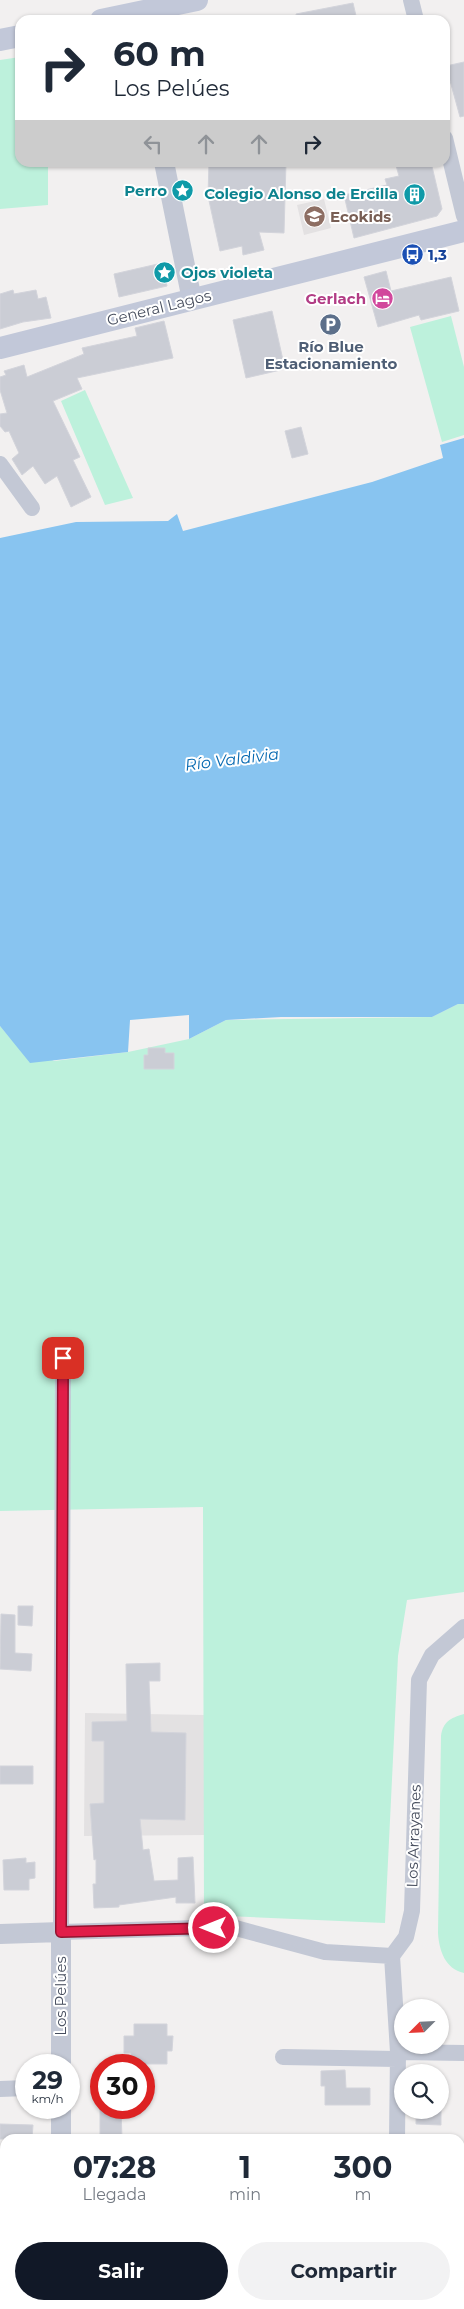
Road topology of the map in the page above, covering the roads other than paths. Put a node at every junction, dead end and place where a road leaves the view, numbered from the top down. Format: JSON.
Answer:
{"nodes":[{"id":1,"x":197,"y":0,"type":"edge"},
{"id":2,"x":411,"y":0,"type":"edge"},
{"id":3,"x":135,"y":11,"type":"edge"},
{"id":4,"x":120,"y":15,"type":"edge"},
{"id":5,"x":415,"y":15,"type":"edge"},
{"id":6,"x":15,"y":37,"type":"edge"},
{"id":7,"x":0,"y":40,"type":"edge"},
{"id":8,"x":450,"y":159,"type":"edge"},
{"id":9,"x":165,"y":167,"type":"edge"},
{"id":10,"x":464,"y":216,"type":"edge"},
{"id":11,"x":464,"y":231,"type":"edge"},
{"id":12,"x":192,"y":300,"type":"junction"},
{"id":13,"x":0,"y":348,"type":"edge"},
{"id":14,"x":0,"y":464,"type":"edge"},
{"id":15,"x":32,"y":508,"type":"dead end"},
{"id":16,"x":63,"y":1358,"type":"dead end"},
{"id":17,"x":464,"y":1627,"type":"edge"},
{"id":18,"x":61,"y":1932,"type":"junction"},
{"id":19,"x":0,"y":1934,"type":"edge"},
{"id":20,"x":392,"y":1956,"type":"junction"},
{"id":21,"x":464,"y":2053,"type":"edge"},
{"id":22,"x":61,"y":2054,"type":"edge"},
{"id":23,"x":397,"y":2056,"type":"junction"},
{"id":24,"x":282,"y":2057,"type":"dead end"},
{"id":25,"x":15,"y":2088,"type":"edge"},
{"id":26,"x":0,"y":2089,"type":"edge"},
{"id":27,"x":61,"y":2119,"type":"edge"},
{"id":28,"x":61,"y":2134,"type":"edge"},
{"id":29,"x":397,"y":2134,"type":"edge"}],
"edges":[{"from":1,"to":3,"type":"main road"},
{"from":2,"to":5,"type":"street"},
{"from":3,"to":4,"type":"main road"},
{"from":6,"to":7,"type":"main road"},
{"from":8,"to":10,"type":"street"},
{"from":9,"to":12,"type":"street"},
{"from":11,"to":12,"type":"main road","name":"General Lagos"},
{"from":12,"to":13,"type":"main road","name":"General Lagos"},
{"from":14,"to":15,"type":"street"},
{"from":16,"to":18,"type":"street","name":"Los Pelúes"},
{"from":17,"to":20,"type":"street","name":"Los Arrayanes"},
{"from":18,"to":19,"type":"street"},
{"from":18,"to":20,"type":"street"},
{"from":18,"to":22,"type":"street","name":"Los Pelúes"},
{"from":20,"to":23,"type":"street"},
{"from":21,"to":23,"type":"street"},
{"from":23,"to":24,"type":"street"},
{"from":23,"to":29,"type":"street"},
{"from":25,"to":26,"type":"street"},
{"from":27,"to":28,"type":"street"}]}
